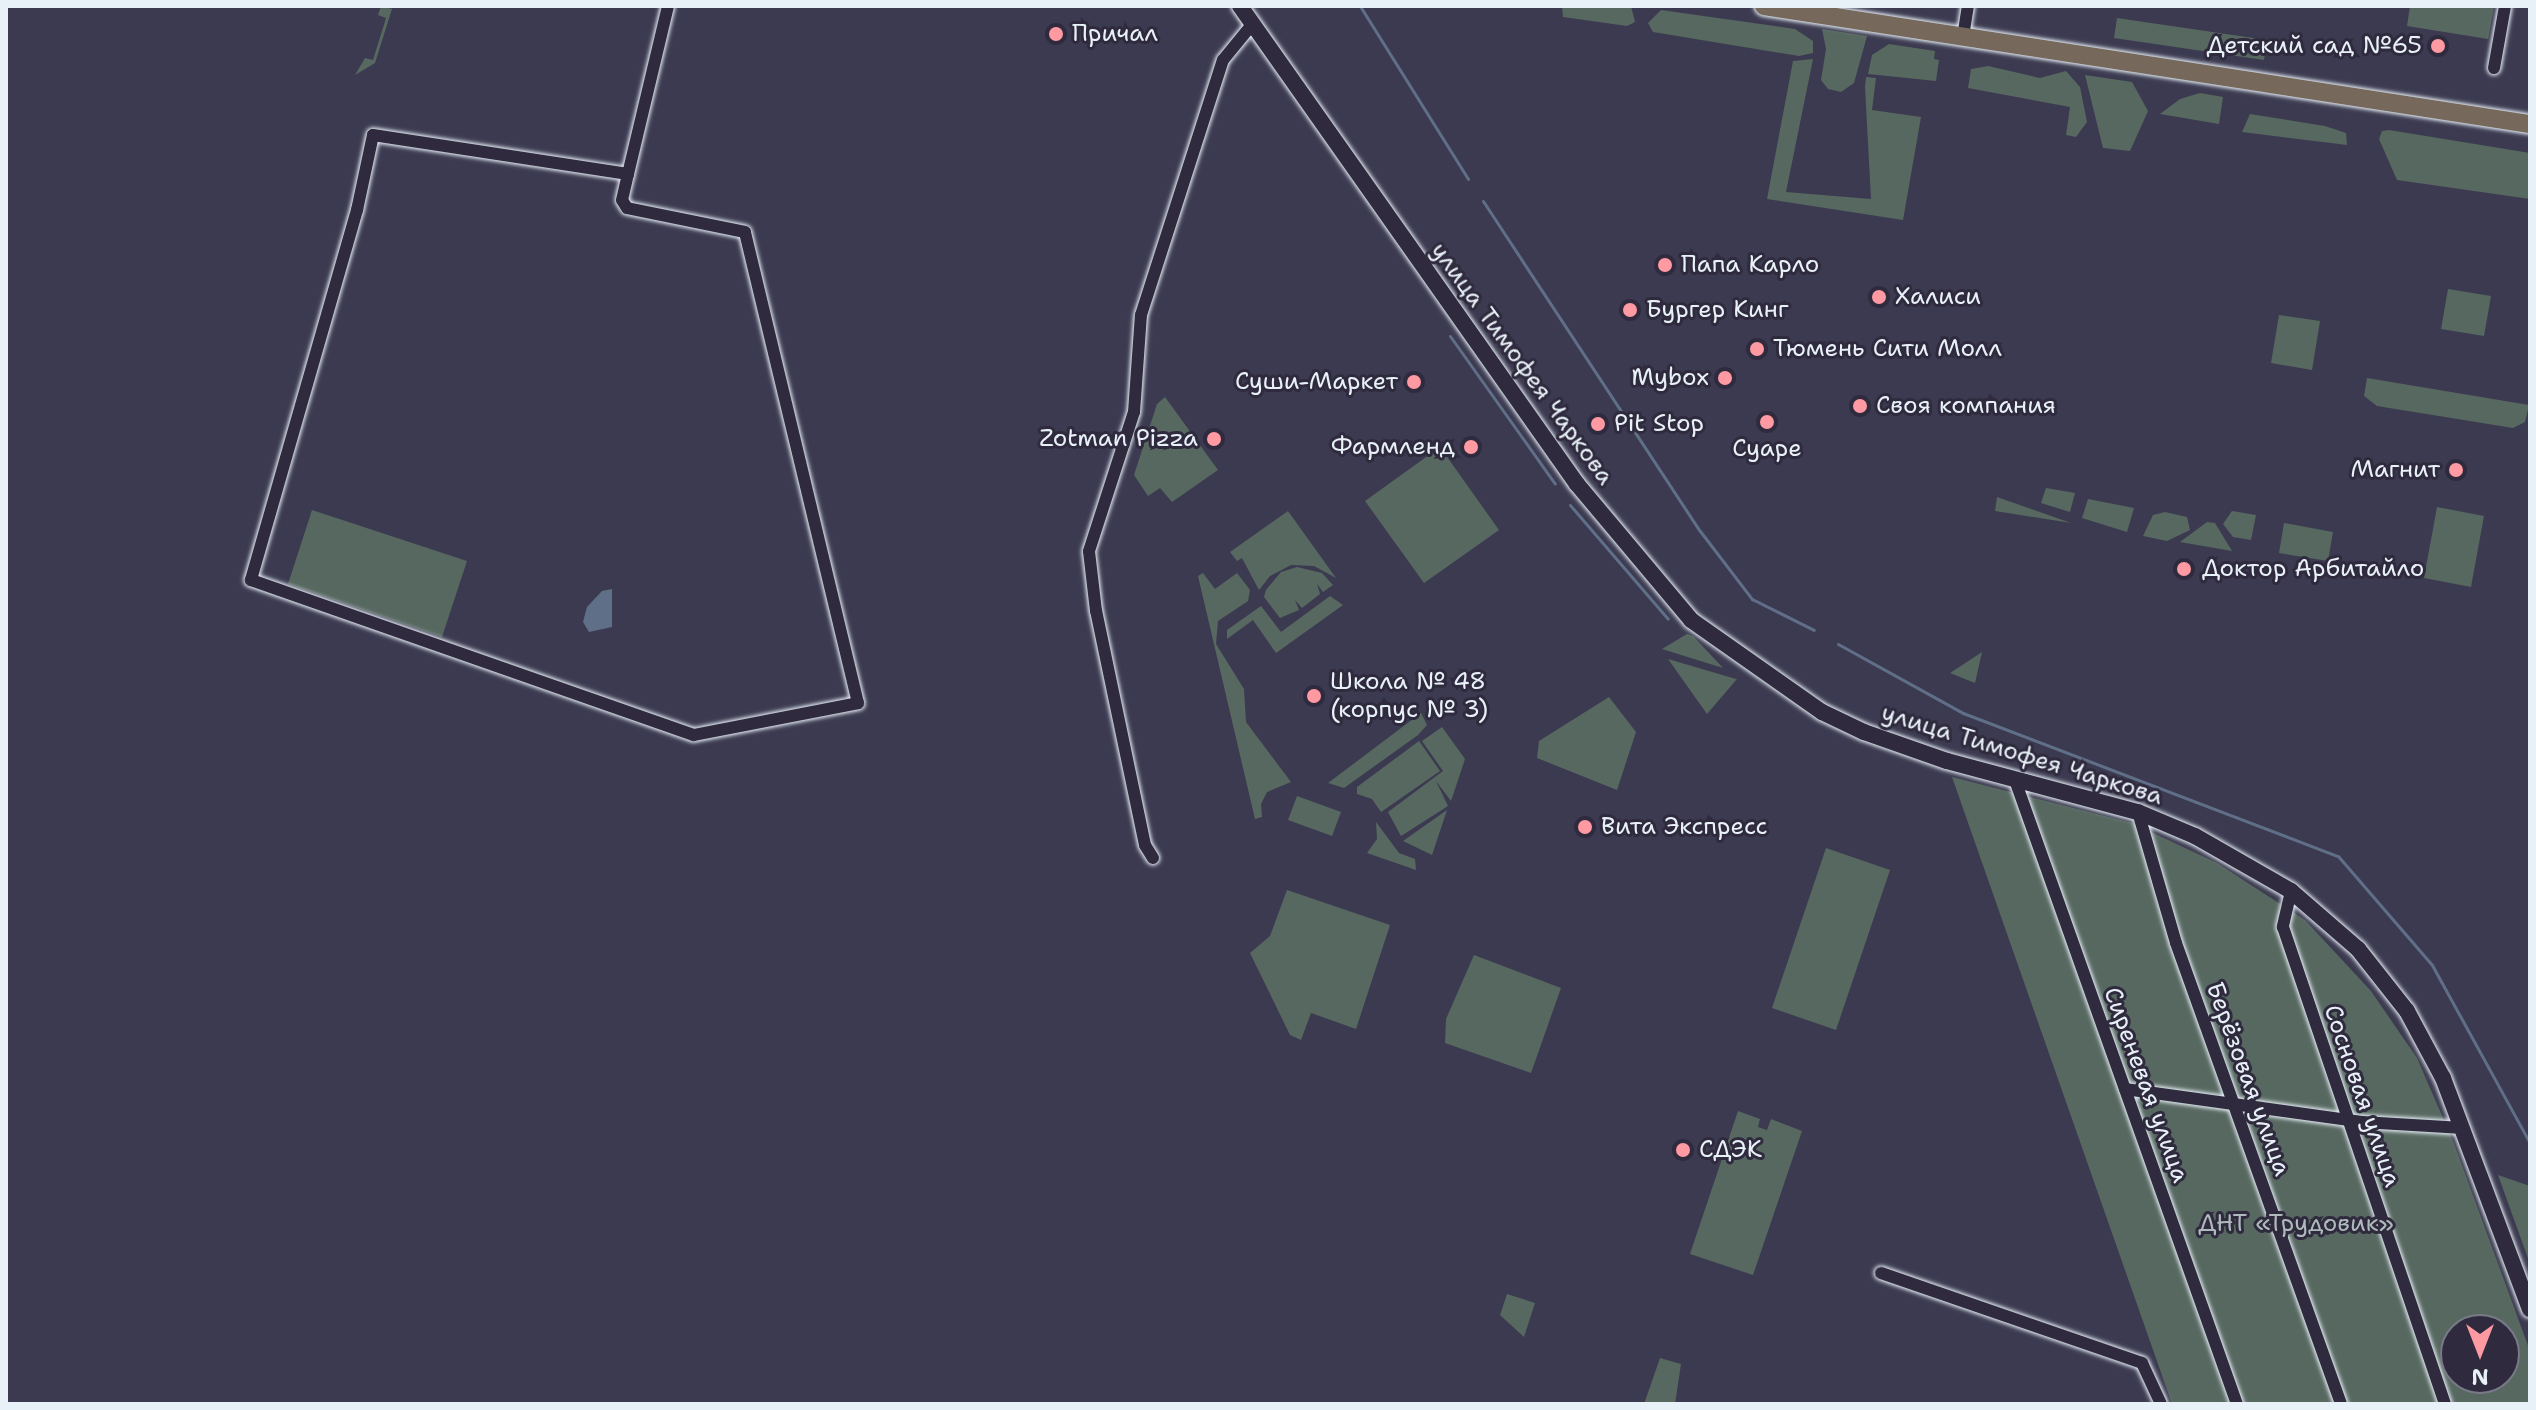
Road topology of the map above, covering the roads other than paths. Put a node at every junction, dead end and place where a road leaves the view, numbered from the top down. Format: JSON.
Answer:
{"nodes":[{"id":1,"x":668,"y":6,"type":"edge"},
{"id":2,"x":1233,"y":6,"type":"edge"},
{"id":3,"x":1240,"y":6,"type":"edge"},
{"id":4,"x":1251,"y":6,"type":"edge"},
{"id":5,"x":1764,"y":6,"type":"edge"},
{"id":6,"x":1968,"y":6,"type":"edge"},
{"id":7,"x":2505,"y":6,"type":"edge"},
{"id":8,"x":1250,"y":27,"type":"junction"},
{"id":9,"x":1963,"y":37,"type":"junction"},
{"id":10,"x":1268,"y":50,"type":"junction"},
{"id":11,"x":2494,"y":68,"type":"dead end"},
{"id":12,"x":2530,"y":124,"type":"edge"},
{"id":13,"x":628,"y":174,"type":"junction"},
{"id":14,"x":2015,"y":780,"type":"junction"},
{"id":15,"x":2138,"y":812,"type":"junction"},
{"id":16,"x":1153,"y":858,"type":"dead end"},
{"id":17,"x":2291,"y":891,"type":"junction"},
{"id":18,"x":2125,"y":1089,"type":"junction"},
{"id":19,"x":2232,"y":1102,"type":"junction"},
{"id":20,"x":2346,"y":1118,"type":"junction"},
{"id":21,"x":2463,"y":1128,"type":"junction"},
{"id":22,"x":1881,"y":1273,"type":"dead end"},
{"id":23,"x":2530,"y":1309,"type":"edge"},
{"id":24,"x":2161,"y":1404,"type":"edge"},
{"id":25,"x":2237,"y":1404,"type":"edge"},
{"id":26,"x":2341,"y":1404,"type":"edge"},
{"id":27,"x":2445,"y":1404,"type":"edge"}],
"edges":[{"from":1,"to":13,"type":"street"},
{"from":2,"to":8,"type":"main road"},
{"from":3,"to":8,"type":"main road","name":"улица Тимофея Чаркова"},
{"from":4,"to":10,"type":"main road"},
{"from":5,"to":9,"type":"main road"},
{"from":6,"to":9,"type":"street"},
{"from":7,"to":11,"type":"street"},
{"from":8,"to":10,"type":"main road","name":"улица Тимофея Чаркова"},
{"from":8,"to":16,"type":"street"},
{"from":9,"to":12,"type":"main road"},
{"from":10,"to":14,"type":"main road","name":"улица Тимофея Чаркова"},
{"from":13,"to":13,"type":"street"},
{"from":14,"to":15,"type":"main road","name":"улица Тимофея Чаркова"},
{"from":14,"to":18,"type":"street","name":"Сиреневая улица"},
{"from":15,"to":17,"type":"main road","name":"улица Тимофея Чаркова"},
{"from":15,"to":19,"type":"street","name":"Берёзовая улица"},
{"from":17,"to":20,"type":"street","name":"Сосновая улица"},
{"from":17,"to":21,"type":"main road","name":"улица Тимофея Чаркова"},
{"from":18,"to":19,"type":"street"},
{"from":18,"to":25,"type":"street","name":"Сиреневая улица"},
{"from":19,"to":20,"type":"street"},
{"from":19,"to":26,"type":"street","name":"Берёзовая улица"},
{"from":20,"to":21,"type":"street"},
{"from":20,"to":27,"type":"street","name":"Сосновая улица"},
{"from":21,"to":23,"type":"main road","name":"улица Тимофея Чаркова"},
{"from":22,"to":24,"type":"street"}]}
